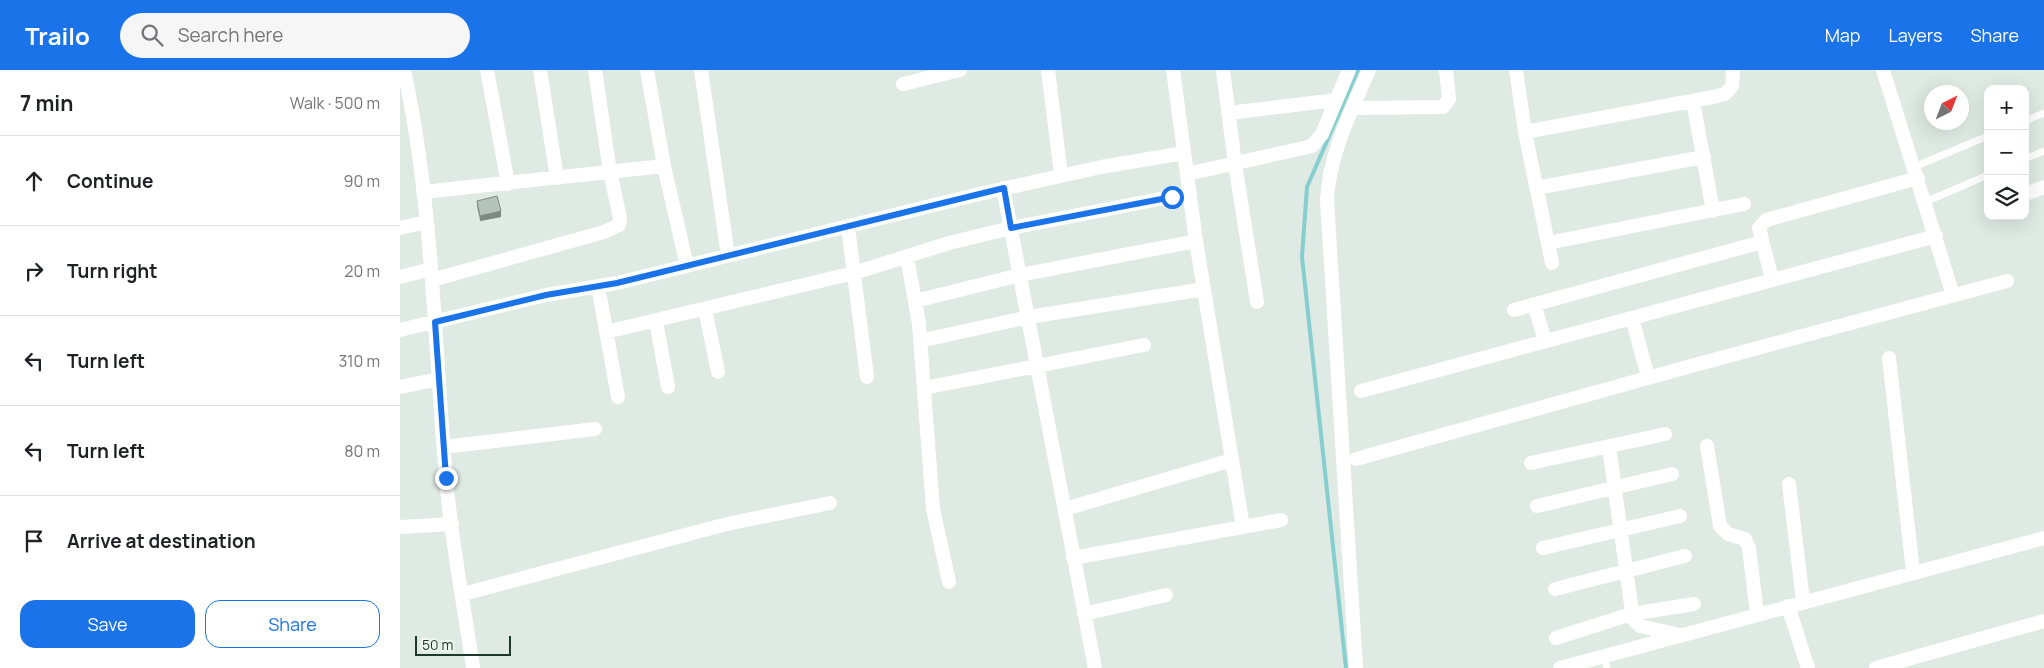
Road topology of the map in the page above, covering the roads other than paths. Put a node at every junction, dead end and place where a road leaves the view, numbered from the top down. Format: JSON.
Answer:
{"nodes":[{"id":1,"x":487,"y":70,"type":"edge"},
{"id":2,"x":540,"y":70,"type":"edge"},
{"id":3,"x":595,"y":70,"type":"edge"},
{"id":4,"x":647,"y":70,"type":"edge"},
{"id":5,"x":701,"y":70,"type":"edge"},
{"id":6,"x":960,"y":70,"type":"edge"},
{"id":7,"x":1048,"y":70,"type":"edge"},
{"id":8,"x":1173,"y":70,"type":"edge"},
{"id":9,"x":1223,"y":70,"type":"edge"},
{"id":10,"x":1349,"y":70,"type":"edge"},
{"id":11,"x":1369,"y":70,"type":"edge"},
{"id":12,"x":1446,"y":70,"type":"edge"},
{"id":13,"x":1516,"y":70,"type":"edge"},
{"id":14,"x":1733,"y":70,"type":"edge"},
{"id":15,"x":1883,"y":70,"type":"edge"},
{"id":16,"x":403,"y":71,"type":"edge"},
{"id":17,"x":903,"y":84,"type":"dead end"},
{"id":18,"x":1336,"y":100,"type":"junction"},
{"id":19,"x":1693,"y":101,"type":"junction"},
{"id":20,"x":1353,"y":108,"type":"junction"},
{"id":21,"x":1228,"y":113,"type":"junction"},
{"id":22,"x":2044,"y":113,"type":"edge"},
{"id":23,"x":2029,"y":119,"type":"edge"},
{"id":24,"x":1525,"y":132,"type":"junction"},
{"id":25,"x":1984,"y":138,"type":"edge"},
{"id":26,"x":2044,"y":151,"type":"edge"},
{"id":27,"x":1184,"y":153,"type":"junction"},
{"id":28,"x":1704,"y":157,"type":"junction"},
{"id":29,"x":2029,"y":157,"type":"edge"},
{"id":30,"x":1235,"y":164,"type":"junction"},
{"id":31,"x":664,"y":166,"type":"junction"},
{"id":32,"x":610,"y":172,"type":"junction"},
{"id":33,"x":1916,"y":172,"type":"junction"},
{"id":34,"x":1187,"y":174,"type":"junction"},
{"id":35,"x":1061,"y":175,"type":"junction"},
{"id":36,"x":1984,"y":177,"type":"edge"},
{"id":37,"x":557,"y":178,"type":"junction"},
{"id":38,"x":508,"y":184,"type":"junction"},
{"id":39,"x":2044,"y":187,"type":"edge"},
{"id":40,"x":1004,"y":188,"type":"junction"},
{"id":41,"x":1536,"y":188,"type":"junction"},
{"id":42,"x":423,"y":192,"type":"junction"},
{"id":43,"x":1190,"y":193,"type":"junction"},
{"id":44,"x":2029,"y":193,"type":"edge"},
{"id":45,"x":1925,"y":202,"type":"junction"},
{"id":46,"x":1744,"y":204,"type":"dead end"},
{"id":47,"x":1713,"y":211,"type":"junction"},
{"id":48,"x":426,"y":222,"type":"junction"},
{"id":49,"x":848,"y":227,"type":"junction"},
{"id":50,"x":400,"y":228,"type":"edge"},
{"id":51,"x":1011,"y":228,"type":"junction"},
{"id":52,"x":1936,"y":236,"type":"junction"},
{"id":53,"x":1196,"y":240,"type":"junction"},
{"id":54,"x":1762,"y":242,"type":"junction"},
{"id":55,"x":1548,"y":243,"type":"junction"},
{"id":56,"x":728,"y":256,"type":"junction"},
{"id":57,"x":908,"y":257,"type":"junction"},
{"id":58,"x":1552,"y":263,"type":"dead end"},
{"id":59,"x":687,"y":266,"type":"junction"},
{"id":60,"x":854,"y":273,"type":"junction"},
{"id":61,"x":431,"y":274,"type":"junction"},
{"id":62,"x":1020,"y":275,"type":"junction"},
{"id":63,"x":400,"y":277,"type":"edge"},
{"id":64,"x":1772,"y":279,"type":"junction"},
{"id":65,"x":2007,"y":281,"type":"dead end"},
{"id":66,"x":598,"y":286,"type":"junction"},
{"id":67,"x":1204,"y":289,"type":"junction"},
{"id":68,"x":1953,"y":295,"type":"junction"},
{"id":69,"x":915,"y":300,"type":"junction"},
{"id":70,"x":1257,"y":302,"type":"dead end"},
{"id":71,"x":1534,"y":304,"type":"junction"},
{"id":72,"x":705,"y":309,"type":"junction"},
{"id":73,"x":1514,"y":310,"type":"dead end"},
{"id":74,"x":1029,"y":317,"type":"junction"},
{"id":75,"x":1632,"y":318,"type":"junction"},
{"id":76,"x":656,"y":321,"type":"junction"},
{"id":77,"x":435,"y":322,"type":"junction"},
{"id":78,"x":400,"y":330,"type":"edge"},
{"id":79,"x":606,"y":332,"type":"junction"},
{"id":80,"x":920,"y":341,"type":"junction"},
{"id":81,"x":1545,"y":341,"type":"junction"},
{"id":82,"x":1144,"y":345,"type":"dead end"},
{"id":83,"x":1889,"y":358,"type":"dead end"},
{"id":84,"x":1038,"y":365,"type":"junction"},
{"id":85,"x":718,"y":372,"type":"dead end"},
{"id":86,"x":867,"y":377,"type":"dead end"},
{"id":87,"x":1648,"y":377,"type":"junction"},
{"id":88,"x":439,"y":379,"type":"junction"},
{"id":89,"x":400,"y":387,"type":"edge"},
{"id":90,"x":668,"y":387,"type":"dead end"},
{"id":91,"x":924,"y":388,"type":"junction"},
{"id":92,"x":1361,"y":391,"type":"dead end"},
{"id":93,"x":618,"y":397,"type":"dead end"},
{"id":94,"x":595,"y":429,"type":"dead end"},
{"id":95,"x":1665,"y":434,"type":"dead end"},
{"id":96,"x":444,"y":446,"type":"junction"},
{"id":97,"x":1707,"y":446,"type":"dead end"},
{"id":98,"x":1609,"y":447,"type":"junction"},
{"id":99,"x":1356,"y":459,"type":"dead end"},
{"id":100,"x":1232,"y":460,"type":"junction"},
{"id":101,"x":1531,"y":463,"type":"dead end"},
{"id":102,"x":1672,"y":474,"type":"dead end"},
{"id":103,"x":1789,"y":484,"type":"dead end"},
{"id":104,"x":1615,"y":488,"type":"junction"},
{"id":105,"x":830,"y":503,"type":"dead end"},
{"id":106,"x":1537,"y":506,"type":"dead end"},
{"id":107,"x":1064,"y":509,"type":"junction"},
{"id":108,"x":1680,"y":516,"type":"dead end"},
{"id":109,"x":1281,"y":520,"type":"dead end"},
{"id":110,"x":452,"y":524,"type":"junction"},
{"id":111,"x":400,"y":527,"type":"edge"},
{"id":112,"x":1243,"y":527,"type":"junction"},
{"id":113,"x":1620,"y":530,"type":"junction"},
{"id":114,"x":2044,"y":538,"type":"edge"},
{"id":115,"x":1543,"y":548,"type":"dead end"},
{"id":116,"x":1685,"y":556,"type":"dead end"},
{"id":117,"x":1073,"y":558,"type":"junction"},
{"id":118,"x":1625,"y":570,"type":"junction"},
{"id":119,"x":1913,"y":572,"type":"junction"},
{"id":120,"x":949,"y":582,"type":"dead end"},
{"id":121,"x":1555,"y":589,"type":"dead end"},
{"id":122,"x":463,"y":594,"type":"junction"},
{"id":123,"x":1166,"y":595,"type":"dead end"},
{"id":124,"x":1803,"y":601,"type":"junction"},
{"id":125,"x":1694,"y":604,"type":"dead end"},
{"id":126,"x":1788,"y":606,"type":"junction"},
{"id":127,"x":1084,"y":614,"type":"junction"},
{"id":128,"x":1631,"y":614,"type":"junction"},
{"id":129,"x":1757,"y":614,"type":"junction"},
{"id":130,"x":2044,"y":621,"type":"edge"},
{"id":131,"x":1679,"y":635,"type":"junction"},
{"id":132,"x":1556,"y":638,"type":"dead end"},
{"id":133,"x":1605,"y":662,"type":"edge"},
{"id":134,"x":1577,"y":666,"type":"edge"},
{"id":135,"x":473,"y":668,"type":"edge"},
{"id":136,"x":1095,"y":668,"type":"edge"},
{"id":137,"x":1356,"y":668,"type":"edge"},
{"id":138,"x":1560,"y":668,"type":"edge"},
{"id":139,"x":1808,"y":668,"type":"edge"},
{"id":140,"x":1876,"y":668,"type":"edge"}],
"edges":[{"from":1,"to":38,"type":"street"},
{"from":2,"to":37,"type":"street"},
{"from":3,"to":32,"type":"street"},
{"from":4,"to":31,"type":"street"},
{"from":5,"to":56,"type":"street"},
{"from":6,"to":17,"type":"street"},
{"from":7,"to":35,"type":"street"},
{"from":8,"to":27,"type":"street"},
{"from":9,"to":21,"type":"street"},
{"from":10,"to":18,"type":"street"},
{"from":11,"to":20,"type":"street"},
{"from":12,"to":20,"type":"street"},
{"from":13,"to":24,"type":"street"},
{"from":14,"to":19,"type":"street"},
{"from":15,"to":33,"type":"street"},
{"from":16,"to":42,"type":"street"},
{"from":18,"to":21,"type":"street"},
{"from":18,"to":30,"type":"street"},
{"from":19,"to":24,"type":"street"},
{"from":19,"to":28,"type":"street"},
{"from":20,"to":137,"type":"street"},
{"from":21,"to":30,"type":"street"},
{"from":22,"to":23,"type":"lane"},
{"from":24,"to":41,"type":"street"},
{"from":25,"to":33,"type":"lane"},
{"from":26,"to":29,"type":"lane"},
{"from":27,"to":34,"type":"street"},
{"from":27,"to":35,"type":"street"},
{"from":28,"to":41,"type":"street"},
{"from":28,"to":47,"type":"street"},
{"from":30,"to":34,"type":"street"},
{"from":30,"to":70,"type":"street"},
{"from":31,"to":32,"type":"street"},
{"from":31,"to":59,"type":"street"},
{"from":32,"to":37,"type":"street"},
{"from":32,"to":61,"type":"street"},
{"from":33,"to":45,"type":"street"},
{"from":33,"to":54,"type":"street"},
{"from":34,"to":43,"type":"street"},
{"from":35,"to":40,"type":"street"},
{"from":36,"to":45,"type":"lane"},
{"from":37,"to":38,"type":"street"},
{"from":38,"to":42,"type":"street"},
{"from":39,"to":44,"type":"street"},
{"from":40,"to":49,"type":"street"},
{"from":40,"to":51,"type":"street"},
{"from":41,"to":55,"type":"street"},
{"from":42,"to":48,"type":"street"},
{"from":43,"to":51,"type":"street"},
{"from":43,"to":53,"type":"street"},
{"from":45,"to":52,"type":"street"},
{"from":46,"to":47,"type":"street"},
{"from":47,"to":55,"type":"street"},
{"from":48,"to":50,"type":"street"},
{"from":48,"to":61,"type":"street"},
{"from":49,"to":56,"type":"street"},
{"from":49,"to":60,"type":"street"},
{"from":51,"to":57,"type":"street"},
{"from":51,"to":62,"type":"street"},
{"from":52,"to":64,"type":"street"},
{"from":52,"to":68,"type":"street"},
{"from":53,"to":62,"type":"street"},
{"from":53,"to":67,"type":"street"},
{"from":54,"to":64,"type":"street"},
{"from":54,"to":71,"type":"street"},
{"from":55,"to":58,"type":"street"},
{"from":56,"to":59,"type":"street"},
{"from":57,"to":60,"type":"street"},
{"from":57,"to":69,"type":"street"},
{"from":59,"to":66,"type":"street"},
{"from":60,"to":72,"type":"street"},
{"from":60,"to":86,"type":"street"},
{"from":61,"to":63,"type":"street"},
{"from":61,"to":77,"type":"street"},
{"from":62,"to":69,"type":"street"},
{"from":62,"to":74,"type":"street"},
{"from":64,"to":75,"type":"street"},
{"from":65,"to":68,"type":"street"},
{"from":66,"to":77,"type":"street"},
{"from":66,"to":79,"type":"street"},
{"from":67,"to":74,"type":"street"},
{"from":67,"to":100,"type":"street"},
{"from":68,"to":87,"type":"street"},
{"from":69,"to":80,"type":"street"},
{"from":71,"to":73,"type":"street"},
{"from":71,"to":81,"type":"street"},
{"from":72,"to":76,"type":"street"},
{"from":72,"to":85,"type":"street"},
{"from":74,"to":80,"type":"street"},
{"from":74,"to":84,"type":"street"},
{"from":75,"to":81,"type":"street"},
{"from":75,"to":87,"type":"street"},
{"from":76,"to":79,"type":"street"},
{"from":76,"to":90,"type":"street"},
{"from":77,"to":78,"type":"street"},
{"from":77,"to":88,"type":"street"},
{"from":79,"to":93,"type":"street"},
{"from":80,"to":91,"type":"street"},
{"from":81,"to":92,"type":"street"},
{"from":82,"to":84,"type":"street"},
{"from":83,"to":119,"type":"street"},
{"from":84,"to":91,"type":"street"},
{"from":84,"to":107,"type":"street"},
{"from":87,"to":99,"type":"street"},
{"from":88,"to":89,"type":"street"},
{"from":88,"to":96,"type":"street"},
{"from":91,"to":120,"type":"street"},
{"from":94,"to":96,"type":"street"},
{"from":95,"to":98,"type":"street"},
{"from":96,"to":110,"type":"street"},
{"from":97,"to":129,"type":"street"},
{"from":98,"to":101,"type":"street"},
{"from":98,"to":104,"type":"street"},
{"from":100,"to":107,"type":"street"},
{"from":100,"to":112,"type":"street"},
{"from":102,"to":104,"type":"street"},
{"from":103,"to":124,"type":"street"},
{"from":104,"to":106,"type":"street"},
{"from":104,"to":113,"type":"street"},
{"from":105,"to":122,"type":"street"},
{"from":107,"to":117,"type":"street"},
{"from":108,"to":113,"type":"street"},
{"from":109,"to":112,"type":"street"},
{"from":110,"to":111,"type":"street"},
{"from":110,"to":122,"type":"street"},
{"from":112,"to":117,"type":"street"},
{"from":113,"to":115,"type":"street"},
{"from":113,"to":118,"type":"street"},
{"from":114,"to":119,"type":"street"},
{"from":116,"to":118,"type":"street"},
{"from":117,"to":127,"type":"street"},
{"from":118,"to":121,"type":"street"},
{"from":118,"to":128,"type":"street"},
{"from":119,"to":124,"type":"street"},
{"from":122,"to":135,"type":"street"},
{"from":123,"to":127,"type":"street"},
{"from":124,"to":126,"type":"street"},
{"from":125,"to":128,"type":"street"},
{"from":126,"to":129,"type":"street"},
{"from":126,"to":139,"type":"street"},
{"from":127,"to":136,"type":"street"},
{"from":128,"to":131,"type":"street"},
{"from":128,"to":132,"type":"street"},
{"from":129,"to":131,"type":"street"},
{"from":130,"to":140,"type":"street"},
{"from":131,"to":133,"type":"street"},
{"from":133,"to":134,"type":"street"},
{"from":134,"to":138,"type":"street"}]}
